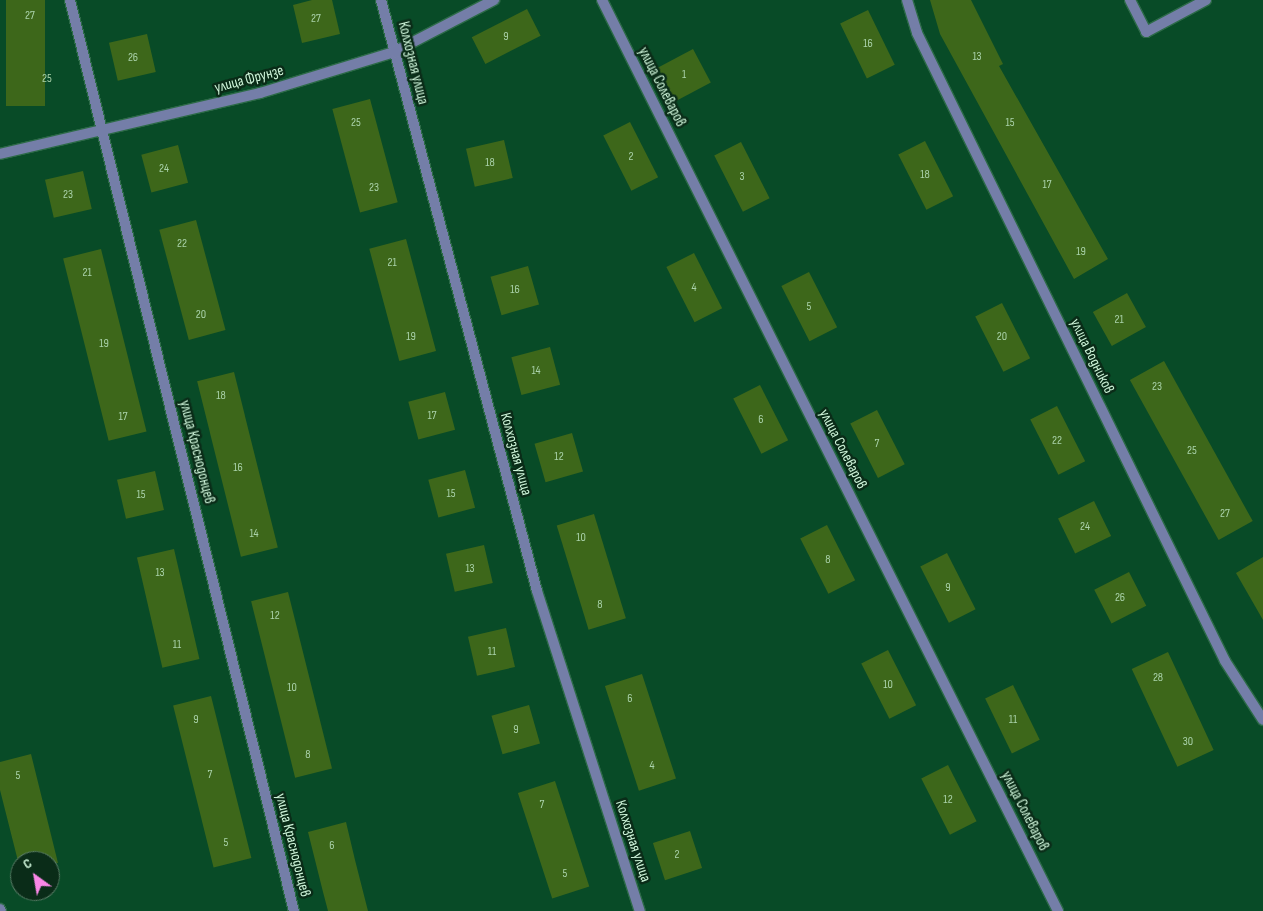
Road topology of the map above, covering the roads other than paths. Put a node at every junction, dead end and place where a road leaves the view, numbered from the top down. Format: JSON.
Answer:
{"nodes":[{"id":1,"x":70,"y":0,"type":"edge"},
{"id":2,"x":382,"y":0,"type":"edge"},
{"id":3,"x":494,"y":0,"type":"edge"},
{"id":4,"x":602,"y":0,"type":"edge"},
{"id":5,"x":907,"y":0,"type":"edge"},
{"id":6,"x":1130,"y":0,"type":"edge"},
{"id":7,"x":1206,"y":0,"type":"edge"},
{"id":8,"x":394,"y":52,"type":"junction"},
{"id":9,"x":103,"y":130,"type":"junction"},
{"id":10,"x":0,"y":154,"type":"edge"},
{"id":11,"x":1263,"y":720,"type":"edge"},
{"id":12,"x":294,"y":911,"type":"edge"},
{"id":13,"x":640,"y":911,"type":"edge"},
{"id":14,"x":1058,"y":911,"type":"edge"}],
"edges":[{"from":1,"to":9,"type":"street","name":"улица Краснодонцев"},
{"from":2,"to":8,"type":"street","name":"Колхозная улица"},
{"from":3,"to":8,"type":"street","name":"улица Фрунзе"},
{"from":4,"to":14,"type":"street","name":"улица Солеваров"},
{"from":5,"to":11,"type":"street","name":"улица Водников"},
{"from":6,"to":7,"type":"street"},
{"from":8,"to":9,"type":"street","name":"улица Фрунзе"},
{"from":8,"to":13,"type":"street","name":"Колхозная улица"},
{"from":9,"to":10,"type":"street","name":"улица Фрунзе"},
{"from":9,"to":12,"type":"street","name":"улица Краснодонцев"}]}
